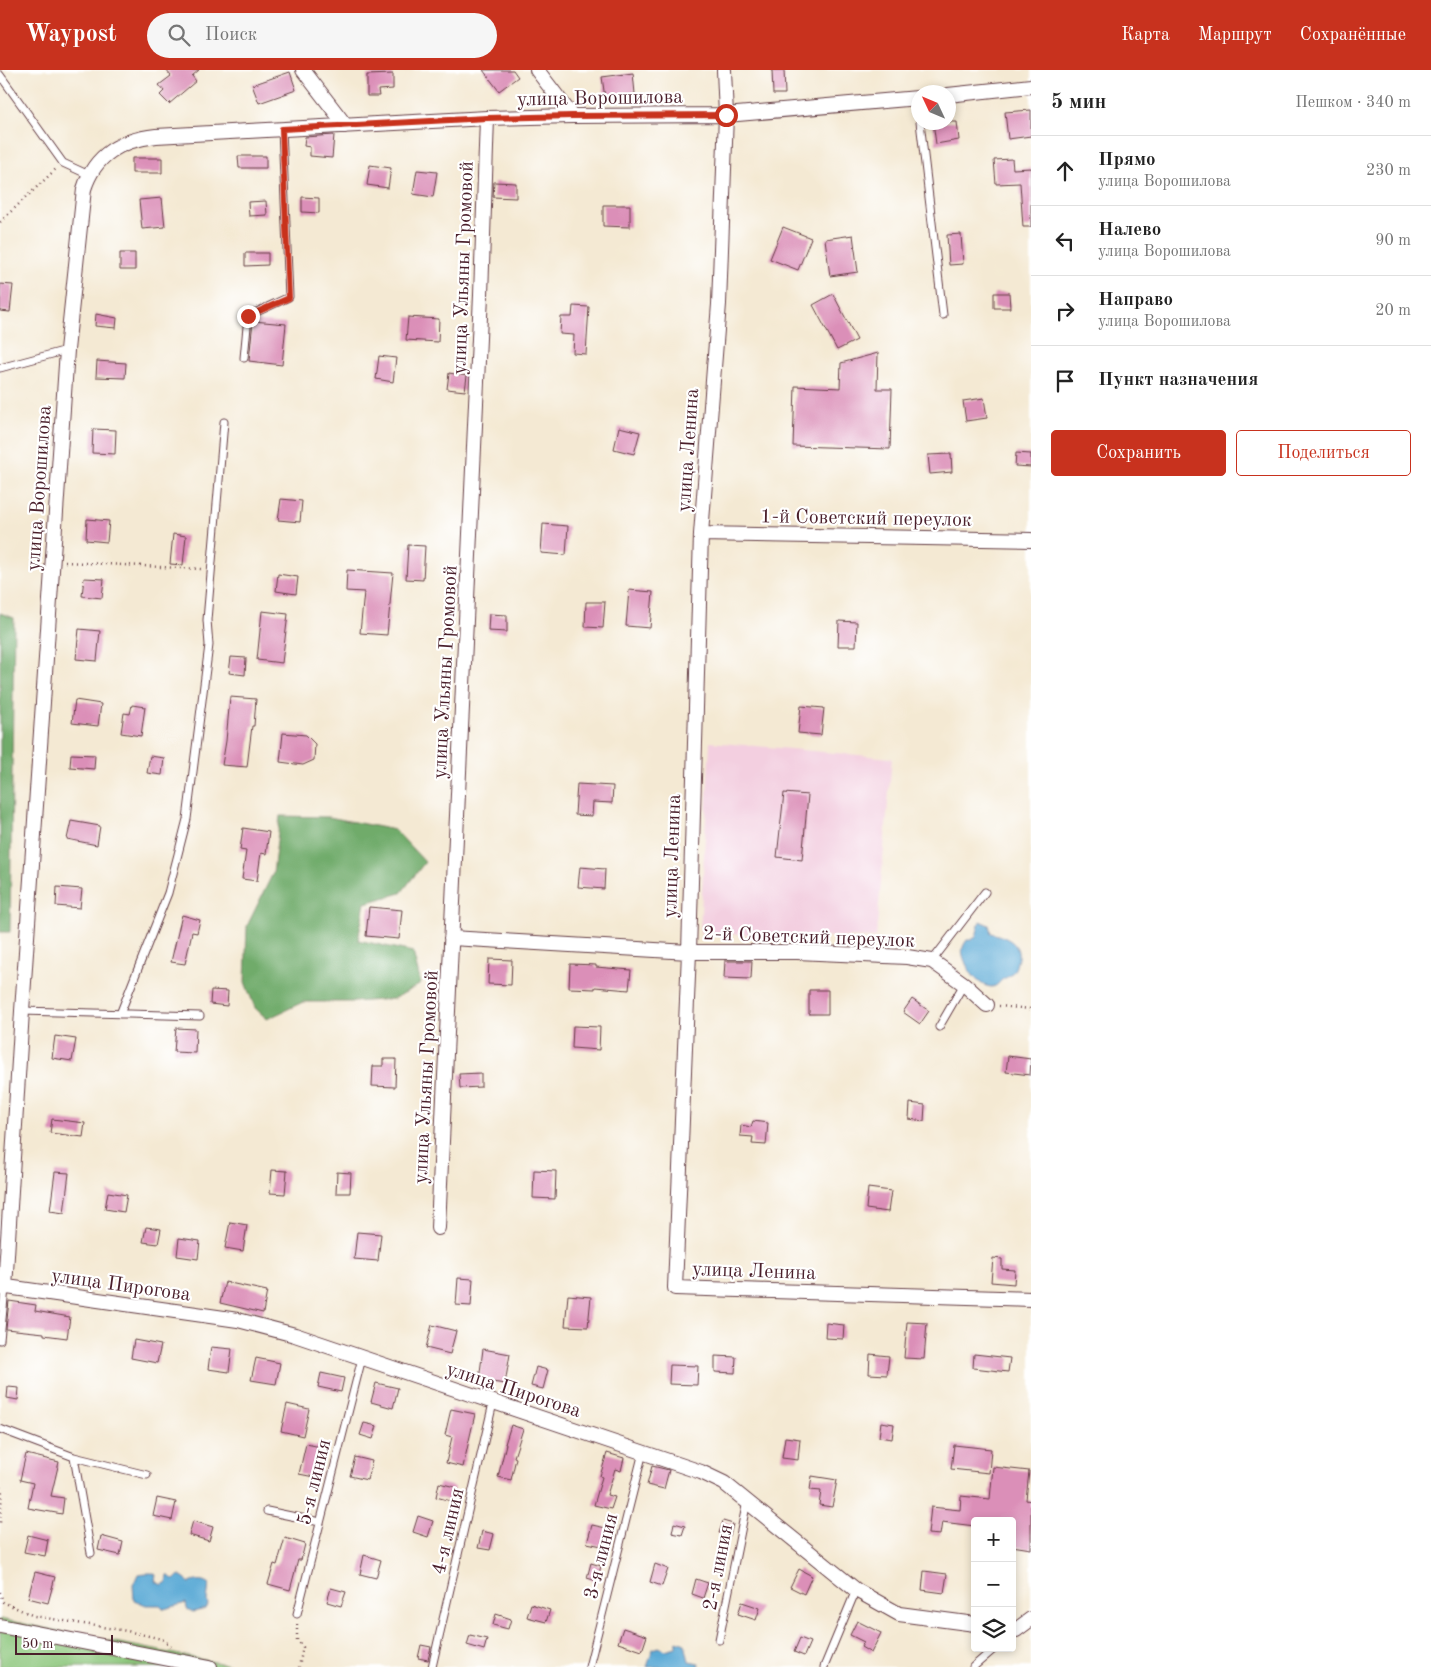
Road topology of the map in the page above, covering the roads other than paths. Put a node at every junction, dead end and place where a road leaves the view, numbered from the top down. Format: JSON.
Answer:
{"nodes":[{"id":1,"x":303,"y":70,"type":"edge"},
{"id":2,"x":537,"y":70,"type":"edge"},
{"id":3,"x":724,"y":70,"type":"edge"},
{"id":4,"x":0,"y":74,"type":"edge"},
{"id":5,"x":1031,"y":86,"type":"edge"},
{"id":6,"x":956,"y":94,"type":"edge"},
{"id":7,"x":911,"y":102,"type":"edge"},
{"id":8,"x":726,"y":115,"type":"junction"},
{"id":9,"x":572,"y":116,"type":"junction"},
{"id":10,"x":487,"y":118,"type":"junction"},
{"id":11,"x":346,"y":126,"type":"junction"},
{"id":12,"x":282,"y":129,"type":"junction"},
{"id":13,"x":921,"y":130,"type":"edge"},
{"id":14,"x":89,"y":175,"type":"junction"},
{"id":15,"x":943,"y":315,"type":"dead end"},
{"id":16,"x":67,"y":350,"type":"junction"},
{"id":17,"x":244,"y":358,"type":"dead end"},
{"id":18,"x":0,"y":368,"type":"edge"},
{"id":19,"x":224,"y":422,"type":"dead end"},
{"id":20,"x":701,"y":534,"type":"junction"},
{"id":21,"x":1031,"y":540,"type":"edge"},
{"id":22,"x":985,"y":892,"type":"dead end"},
{"id":23,"x":451,"y":938,"type":"junction"},
{"id":24,"x":689,"y":952,"type":"junction"},
{"id":25,"x":932,"y":961,"type":"junction"},
{"id":26,"x":964,"y":984,"type":"junction"},
{"id":27,"x":987,"y":1005,"type":"road end"},
{"id":28,"x":22,"y":1011,"type":"junction"},
{"id":29,"x":120,"y":1014,"type":"junction"},
{"id":30,"x":200,"y":1016,"type":"dead end"},
{"id":31,"x":939,"y":1027,"type":"dead end"},
{"id":32,"x":438,"y":1228,"type":"dead end"},
{"id":33,"x":3,"y":1287,"type":"edge"},
{"id":34,"x":1031,"y":1299,"type":"edge"},
{"id":35,"x":0,"y":1340,"type":"edge"},
{"id":36,"x":362,"y":1358,"type":"junction"},
{"id":37,"x":493,"y":1403,"type":"junction"},
{"id":38,"x":0,"y":1428,"type":"edge"},
{"id":39,"x":643,"y":1452,"type":"junction"},
{"id":40,"x":74,"y":1457,"type":"junction"},
{"id":41,"x":147,"y":1475,"type":"dead end"},
{"id":42,"x":747,"y":1500,"type":"junction"},
{"id":43,"x":267,"y":1511,"type":"dead end"},
{"id":44,"x":320,"y":1522,"type":"junction"},
{"id":45,"x":91,"y":1553,"type":"dead end"},
{"id":46,"x":856,"y":1590,"type":"junction"},
{"id":47,"x":297,"y":1614,"type":"road end"},
{"id":48,"x":1031,"y":1619,"type":"edge"},
{"id":49,"x":971,"y":1623,"type":"edge"},
{"id":50,"x":0,"y":1626,"type":"edge"},
{"id":51,"x":1016,"y":1630,"type":"edge"},
{"id":52,"x":719,"y":1640,"type":"dead end"},
{"id":53,"x":990,"y":1652,"type":"edge"},
{"id":54,"x":210,"y":1667,"type":"edge"},
{"id":55,"x":432,"y":1667,"type":"edge"},
{"id":56,"x":589,"y":1667,"type":"edge"},
{"id":57,"x":824,"y":1667,"type":"edge"},
{"id":58,"x":973,"y":1667,"type":"edge"}],
"edges":[{"from":1,"to":11,"type":"street"},
{"from":2,"to":9,"type":"street"},
{"from":3,"to":8,"type":"street","name":"улица Ленина"},
{"from":4,"to":14,"type":"lane"},
{"from":5,"to":6,"type":"street"},
{"from":7,"to":8,"type":"street","name":"улица Ворошилова"},
{"from":8,"to":9,"type":"street","name":"улица Ворошилова"},
{"from":8,"to":20,"type":"street","name":"улица Ленина"},
{"from":9,"to":10,"type":"street","name":"улица Ворошилова"},
{"from":10,"to":11,"type":"street","name":"улица Ворошилова"},
{"from":10,"to":23,"type":"street","name":"улица Ульяны Громовой"},
{"from":11,"to":12,"type":"street","name":"улица Ворошилова"},
{"from":12,"to":14,"type":"street","name":"улица Ворошилова"},
{"from":12,"to":17,"type":"lane"},
{"from":13,"to":15,"type":"lane"},
{"from":14,"to":16,"type":"street","name":"улица Ворошилова"},
{"from":16,"to":18,"type":"lane"},
{"from":16,"to":28,"type":"street","name":"улица Ворошилова"},
{"from":19,"to":29,"type":"lane"},
{"from":20,"to":21,"type":"street","name":"1-й Советский переулок"},
{"from":20,"to":24,"type":"street","name":"улица Ленина"},
{"from":22,"to":25,"type":"lane"},
{"from":23,"to":24,"type":"street","name":"2-й Советский переулок"},
{"from":23,"to":32,"type":"street","name":"улица Ульяны Громовой"},
{"from":24,"to":25,"type":"street","name":"2-й Советский переулок"},
{"from":24,"to":34,"type":"street","name":"улица Ленина"},
{"from":25,"to":26,"type":"street","name":"2-й Советский переулок"},
{"from":26,"to":27,"type":"street","name":"2-й Советский переулок"},
{"from":26,"to":31,"type":"lane"},
{"from":28,"to":29,"type":"lane"},
{"from":28,"to":33,"type":"street","name":"улица Ворошилова"},
{"from":29,"to":30,"type":"lane"},
{"from":33,"to":35,"type":"lane"},
{"from":33,"to":36,"type":"street","name":"улица Пирогова"},
{"from":36,"to":37,"type":"street","name":"улица Пирогова"},
{"from":36,"to":44,"type":"lane","name":"5-я линия"},
{"from":37,"to":39,"type":"street","name":"улица Пирогова"},
{"from":37,"to":55,"type":"lane","name":"4-я линия"},
{"from":38,"to":40,"type":"lane"},
{"from":39,"to":42,"type":"street","name":"улица Пирогова"},
{"from":39,"to":56,"type":"lane","name":"3-я линия"},
{"from":40,"to":41,"type":"lane"},
{"from":40,"to":45,"type":"lane"},
{"from":42,"to":46,"type":"street","name":"улица Пирогова"},
{"from":42,"to":52,"type":"lane","name":"2-я линия"},
{"from":43,"to":44,"type":"lane"},
{"from":44,"to":47,"type":"lane","name":"5-я линия"},
{"from":46,"to":49,"type":"street","name":"улица Пирогова"},
{"from":46,"to":57,"type":"lane"},
{"from":48,"to":51,"type":"street"},
{"from":50,"to":54,"type":"street"},
{"from":53,"to":58,"type":"lane"}]}
